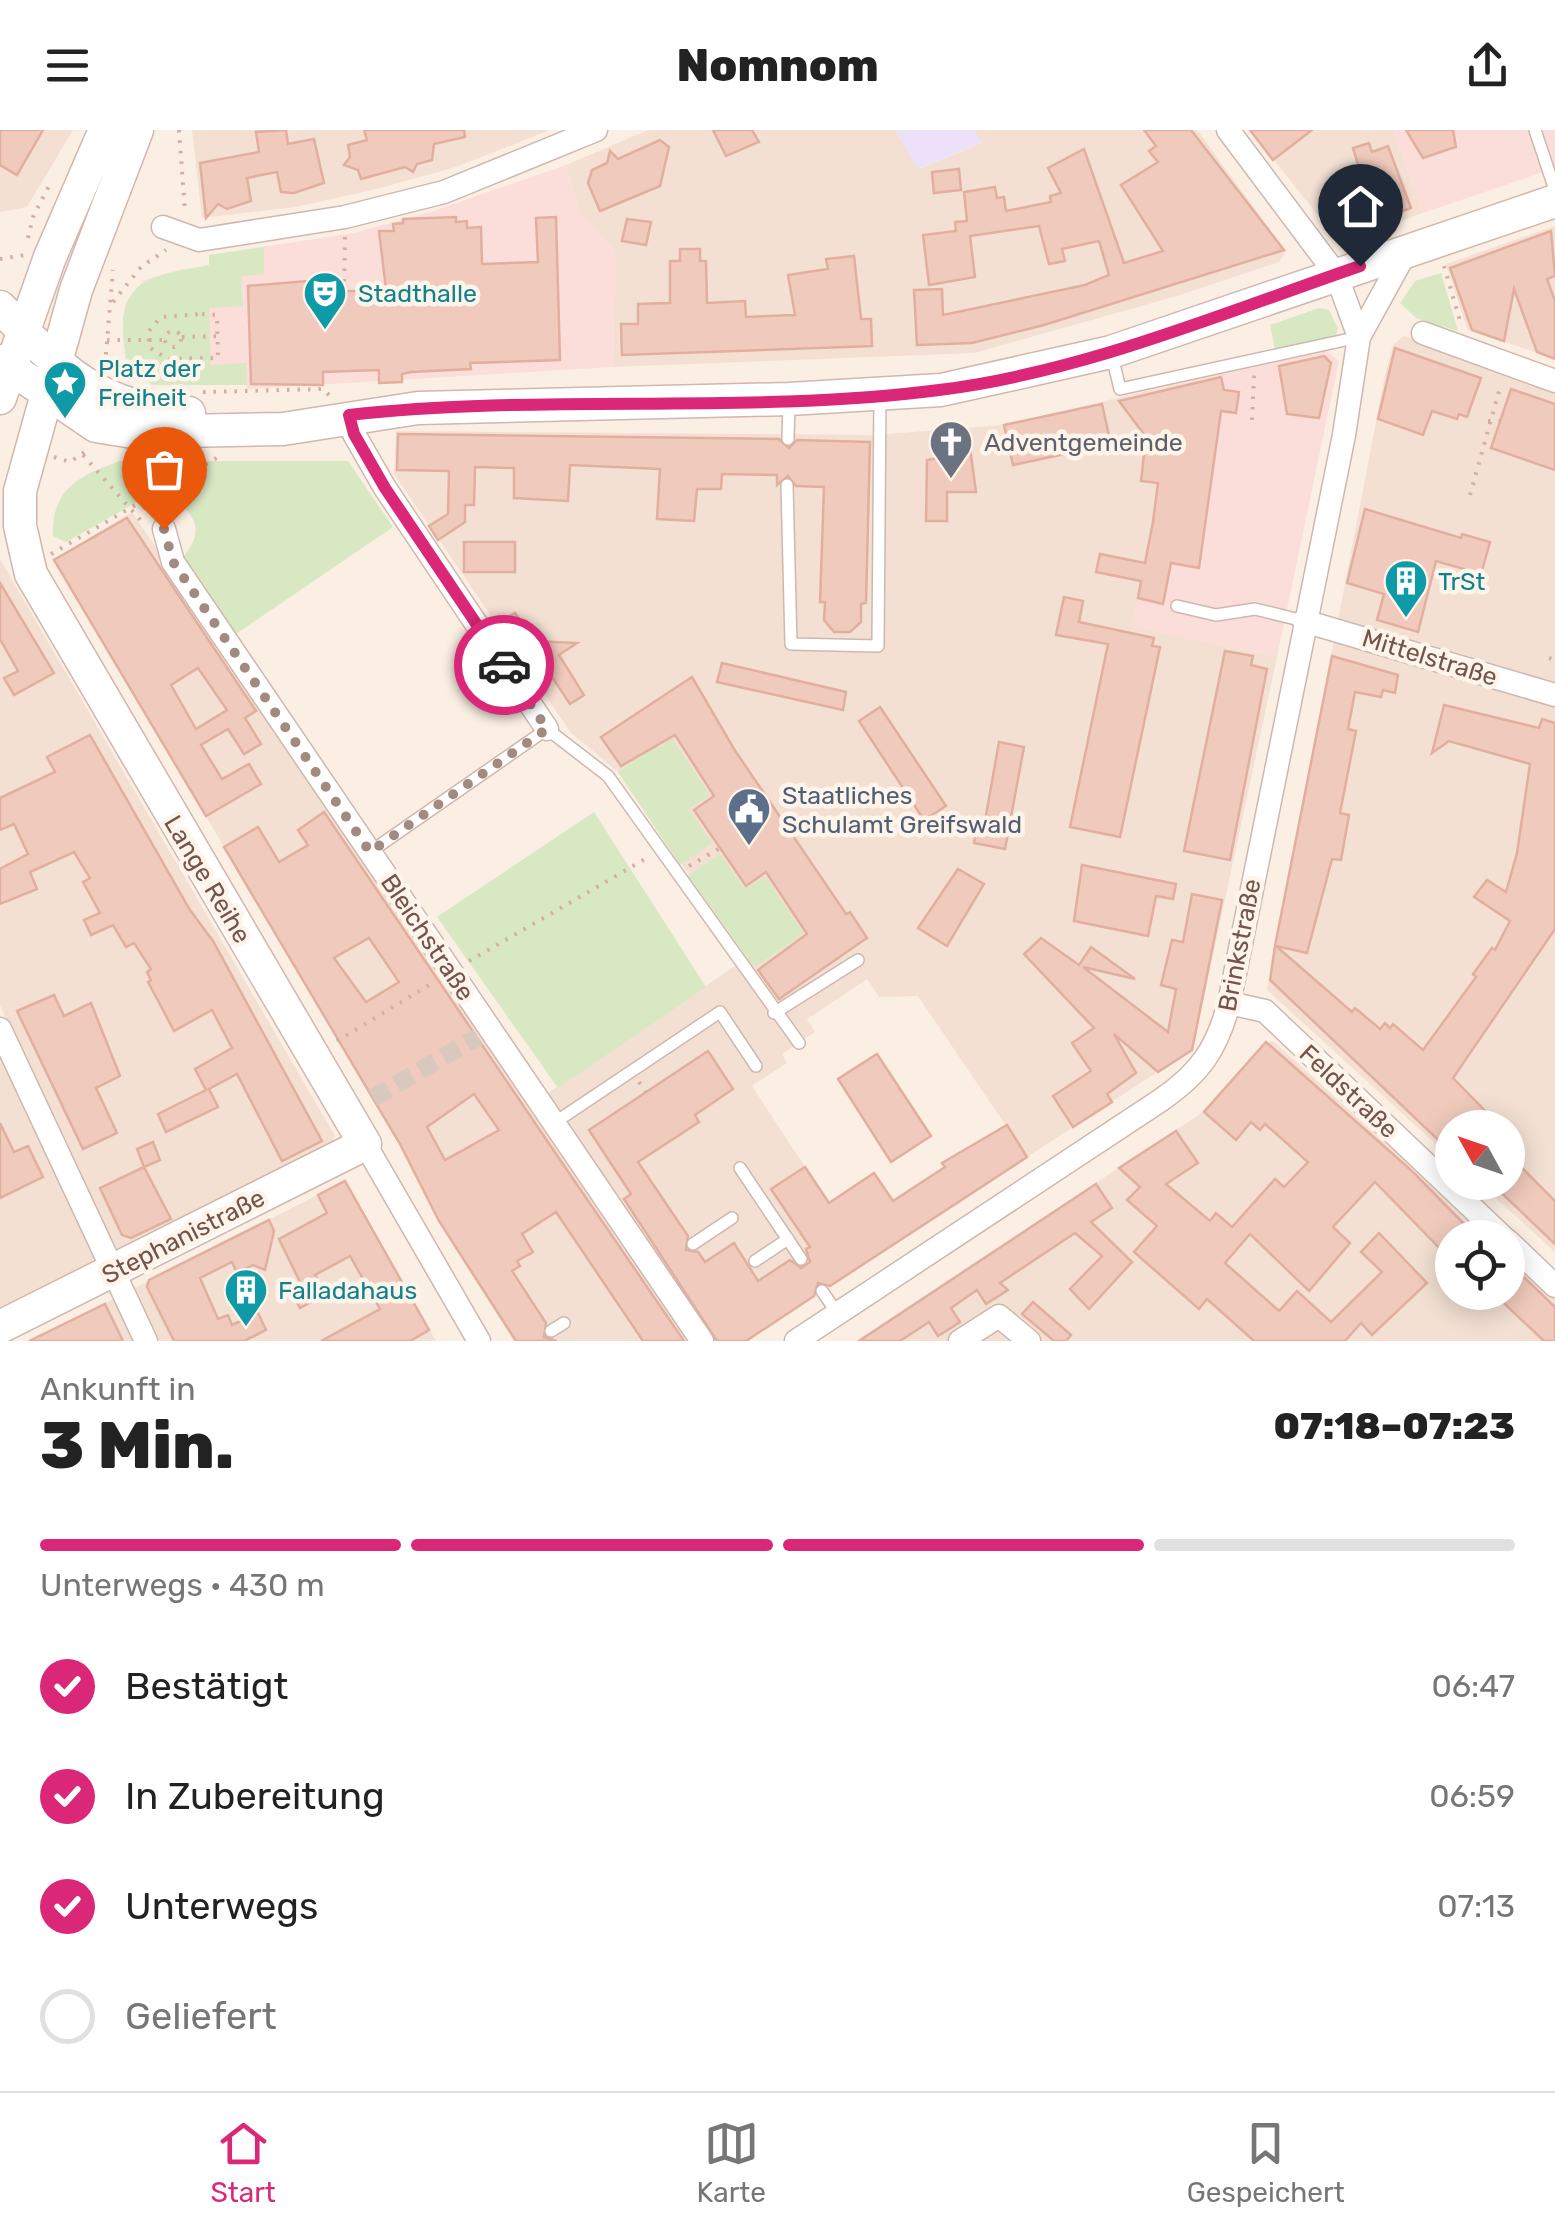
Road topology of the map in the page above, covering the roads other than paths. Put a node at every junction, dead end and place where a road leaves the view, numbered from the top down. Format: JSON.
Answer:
{"nodes":[{"id":1,"x":105,"y":130,"type":"edge"},
{"id":2,"x":136,"y":130,"type":"edge"},
{"id":3,"x":596,"y":130,"type":"edge"},
{"id":4,"x":1228,"y":130,"type":"edge"},
{"id":5,"x":1535,"y":130,"type":"edge"},
{"id":6,"x":1555,"y":190,"type":"edge"},
{"id":7,"x":1555,"y":202,"type":"edge"},
{"id":8,"x":163,"y":228,"type":"dead end"},
{"id":9,"x":1408,"y":248,"type":"junction"},
{"id":10,"x":1336,"y":274,"type":"junction"},
{"id":11,"x":11,"y":319,"type":"edge"},
{"id":12,"x":1422,"y":334,"type":"dead end"},
{"id":13,"x":1359,"y":337,"type":"junction"},
{"id":14,"x":1111,"y":352,"type":"junction"},
{"id":15,"x":55,"y":360,"type":"junction"},
{"id":16,"x":3,"y":376,"type":"edge"},
{"id":17,"x":1555,"y":381,"type":"edge"},
{"id":18,"x":880,"y":394,"type":"junction"},
{"id":19,"x":47,"y":396,"type":"junction"},
{"id":20,"x":789,"y":399,"type":"junction"},
{"id":21,"x":349,"y":415,"type":"junction"},
{"id":22,"x":788,"y":440,"type":"dead end"},
{"id":23,"x":787,"y":485,"type":"dead end"},
{"id":24,"x":164,"y":529,"type":"dead end"},
{"id":25,"x":1178,"y":606,"type":"dead end"},
{"id":26,"x":1304,"y":622,"type":"junction"},
{"id":27,"x":1555,"y":695,"type":"edge"},
{"id":28,"x":547,"y":729,"type":"junction"},
{"id":29,"x":370,"y":852,"type":"junction"},
{"id":30,"x":858,"y":960,"type":"dead end"},
{"id":31,"x":1230,"y":1003,"type":"junction"},
{"id":32,"x":774,"y":1013,"type":"junction"},
{"id":33,"x":0,"y":1029,"type":"edge"},
{"id":34,"x":799,"y":1043,"type":"dead end"},
{"id":35,"x":756,"y":1066,"type":"dead end"},
{"id":36,"x":554,"y":1122,"type":"junction"},
{"id":37,"x":365,"y":1144,"type":"junction"},
{"id":38,"x":740,"y":1168,"type":"dead end"},
{"id":39,"x":732,"y":1218,"type":"dead end"},
{"id":40,"x":1486,"y":1220,"type":"edge"},
{"id":41,"x":788,"y":1239,"type":"junction"},
{"id":42,"x":693,"y":1244,"type":"dead end"},
{"id":43,"x":1525,"y":1257,"type":"edge"},
{"id":44,"x":801,"y":1259,"type":"dead end"},
{"id":45,"x":755,"y":1261,"type":"dead end"},
{"id":46,"x":113,"y":1272,"type":"junction"},
{"id":47,"x":1555,"y":1286,"type":"edge"},
{"id":48,"x":822,"y":1290,"type":"dead end"},
{"id":49,"x":564,"y":1323,"type":"dead end"},
{"id":50,"x":833,"y":1325,"type":"edge"},
{"id":51,"x":0,"y":1327,"type":"edge"},
{"id":52,"x":550,"y":1331,"type":"dead end"},
{"id":53,"x":146,"y":1341,"type":"edge"},
{"id":54,"x":479,"y":1341,"type":"edge"},
{"id":55,"x":702,"y":1341,"type":"edge"},
{"id":56,"x":796,"y":1341,"type":"edge"},
{"id":57,"x":960,"y":1341,"type":"edge"},
{"id":58,"x":1029,"y":1341,"type":"edge"}],
"edges":[{"from":1,"to":11,"type":"main road"},
{"from":2,"to":15,"type":"main road","name":"Lange Reihe"},
{"from":3,"to":8,"type":"street"},
{"from":4,"to":10,"type":"street","name":"Brinkstraße"},
{"from":5,"to":6,"type":"lane"},
{"from":7,"to":9,"type":"main road"},
{"from":9,"to":10,"type":"main road"},
{"from":9,"to":13,"type":"street","name":"Brinkstraße"},
{"from":10,"to":13,"type":"street","name":"Brinkstraße"},
{"from":10,"to":14,"type":"main road"},
{"from":11,"to":15,"type":"main road"},
{"from":11,"to":16,"type":"main road"},
{"from":12,"to":17,"type":"street"},
{"from":13,"to":14,"type":"lane"},
{"from":13,"to":26,"type":"street","name":"Brinkstraße"},
{"from":14,"to":18,"type":"main road"},
{"from":15,"to":19,"type":"main road","name":"Lange Reihe"},
{"from":15,"to":21,"type":"main road"},
{"from":16,"to":19,"type":"main road"},
{"from":18,"to":20,"type":"main road"},
{"from":18,"to":23,"type":"lane"},
{"from":19,"to":21,"type":"main road"},
{"from":19,"to":37,"type":"main road","name":"Lange Reihe"},
{"from":20,"to":21,"type":"main road"},
{"from":20,"to":22,"type":"lane"},
{"from":21,"to":28,"type":"street"},
{"from":24,"to":29,"type":"street","name":"Bleichstraße"},
{"from":25,"to":26,"type":"lane"},
{"from":26,"to":27,"type":"street","name":"Mittelstraße"},
{"from":26,"to":31,"type":"street","name":"Brinkstraße"},
{"from":28,"to":29,"type":"lane"},
{"from":28,"to":32,"type":"lane"},
{"from":29,"to":36,"type":"street","name":"Bleichstraße"},
{"from":30,"to":32,"type":"lane"},
{"from":31,"to":40,"type":"street","name":"Feldstraße"},
{"from":31,"to":50,"type":"street","name":"Brinkstraße"},
{"from":32,"to":34,"type":"lane"},
{"from":33,"to":46,"type":"street"},
{"from":35,"to":36,"type":"lane"},
{"from":36,"to":55,"type":"street","name":"Bleichstraße"},
{"from":37,"to":46,"type":"main road","name":"Stephanistraße"},
{"from":37,"to":54,"type":"street","name":"Lange Reihe"},
{"from":38,"to":41,"type":"lane"},
{"from":39,"to":42,"type":"lane"},
{"from":41,"to":44,"type":"lane"},
{"from":41,"to":45,"type":"lane"},
{"from":43,"to":47,"type":"street","name":"Feldstraße"},
{"from":46,"to":51,"type":"main road","name":"Stephanistraße"},
{"from":46,"to":53,"type":"street"},
{"from":48,"to":50,"type":"lane"},
{"from":49,"to":52,"type":"lane"},
{"from":50,"to":56,"type":"street","name":"Brinkstraße"},
{"from":57,"to":58,"type":"street"}]}
